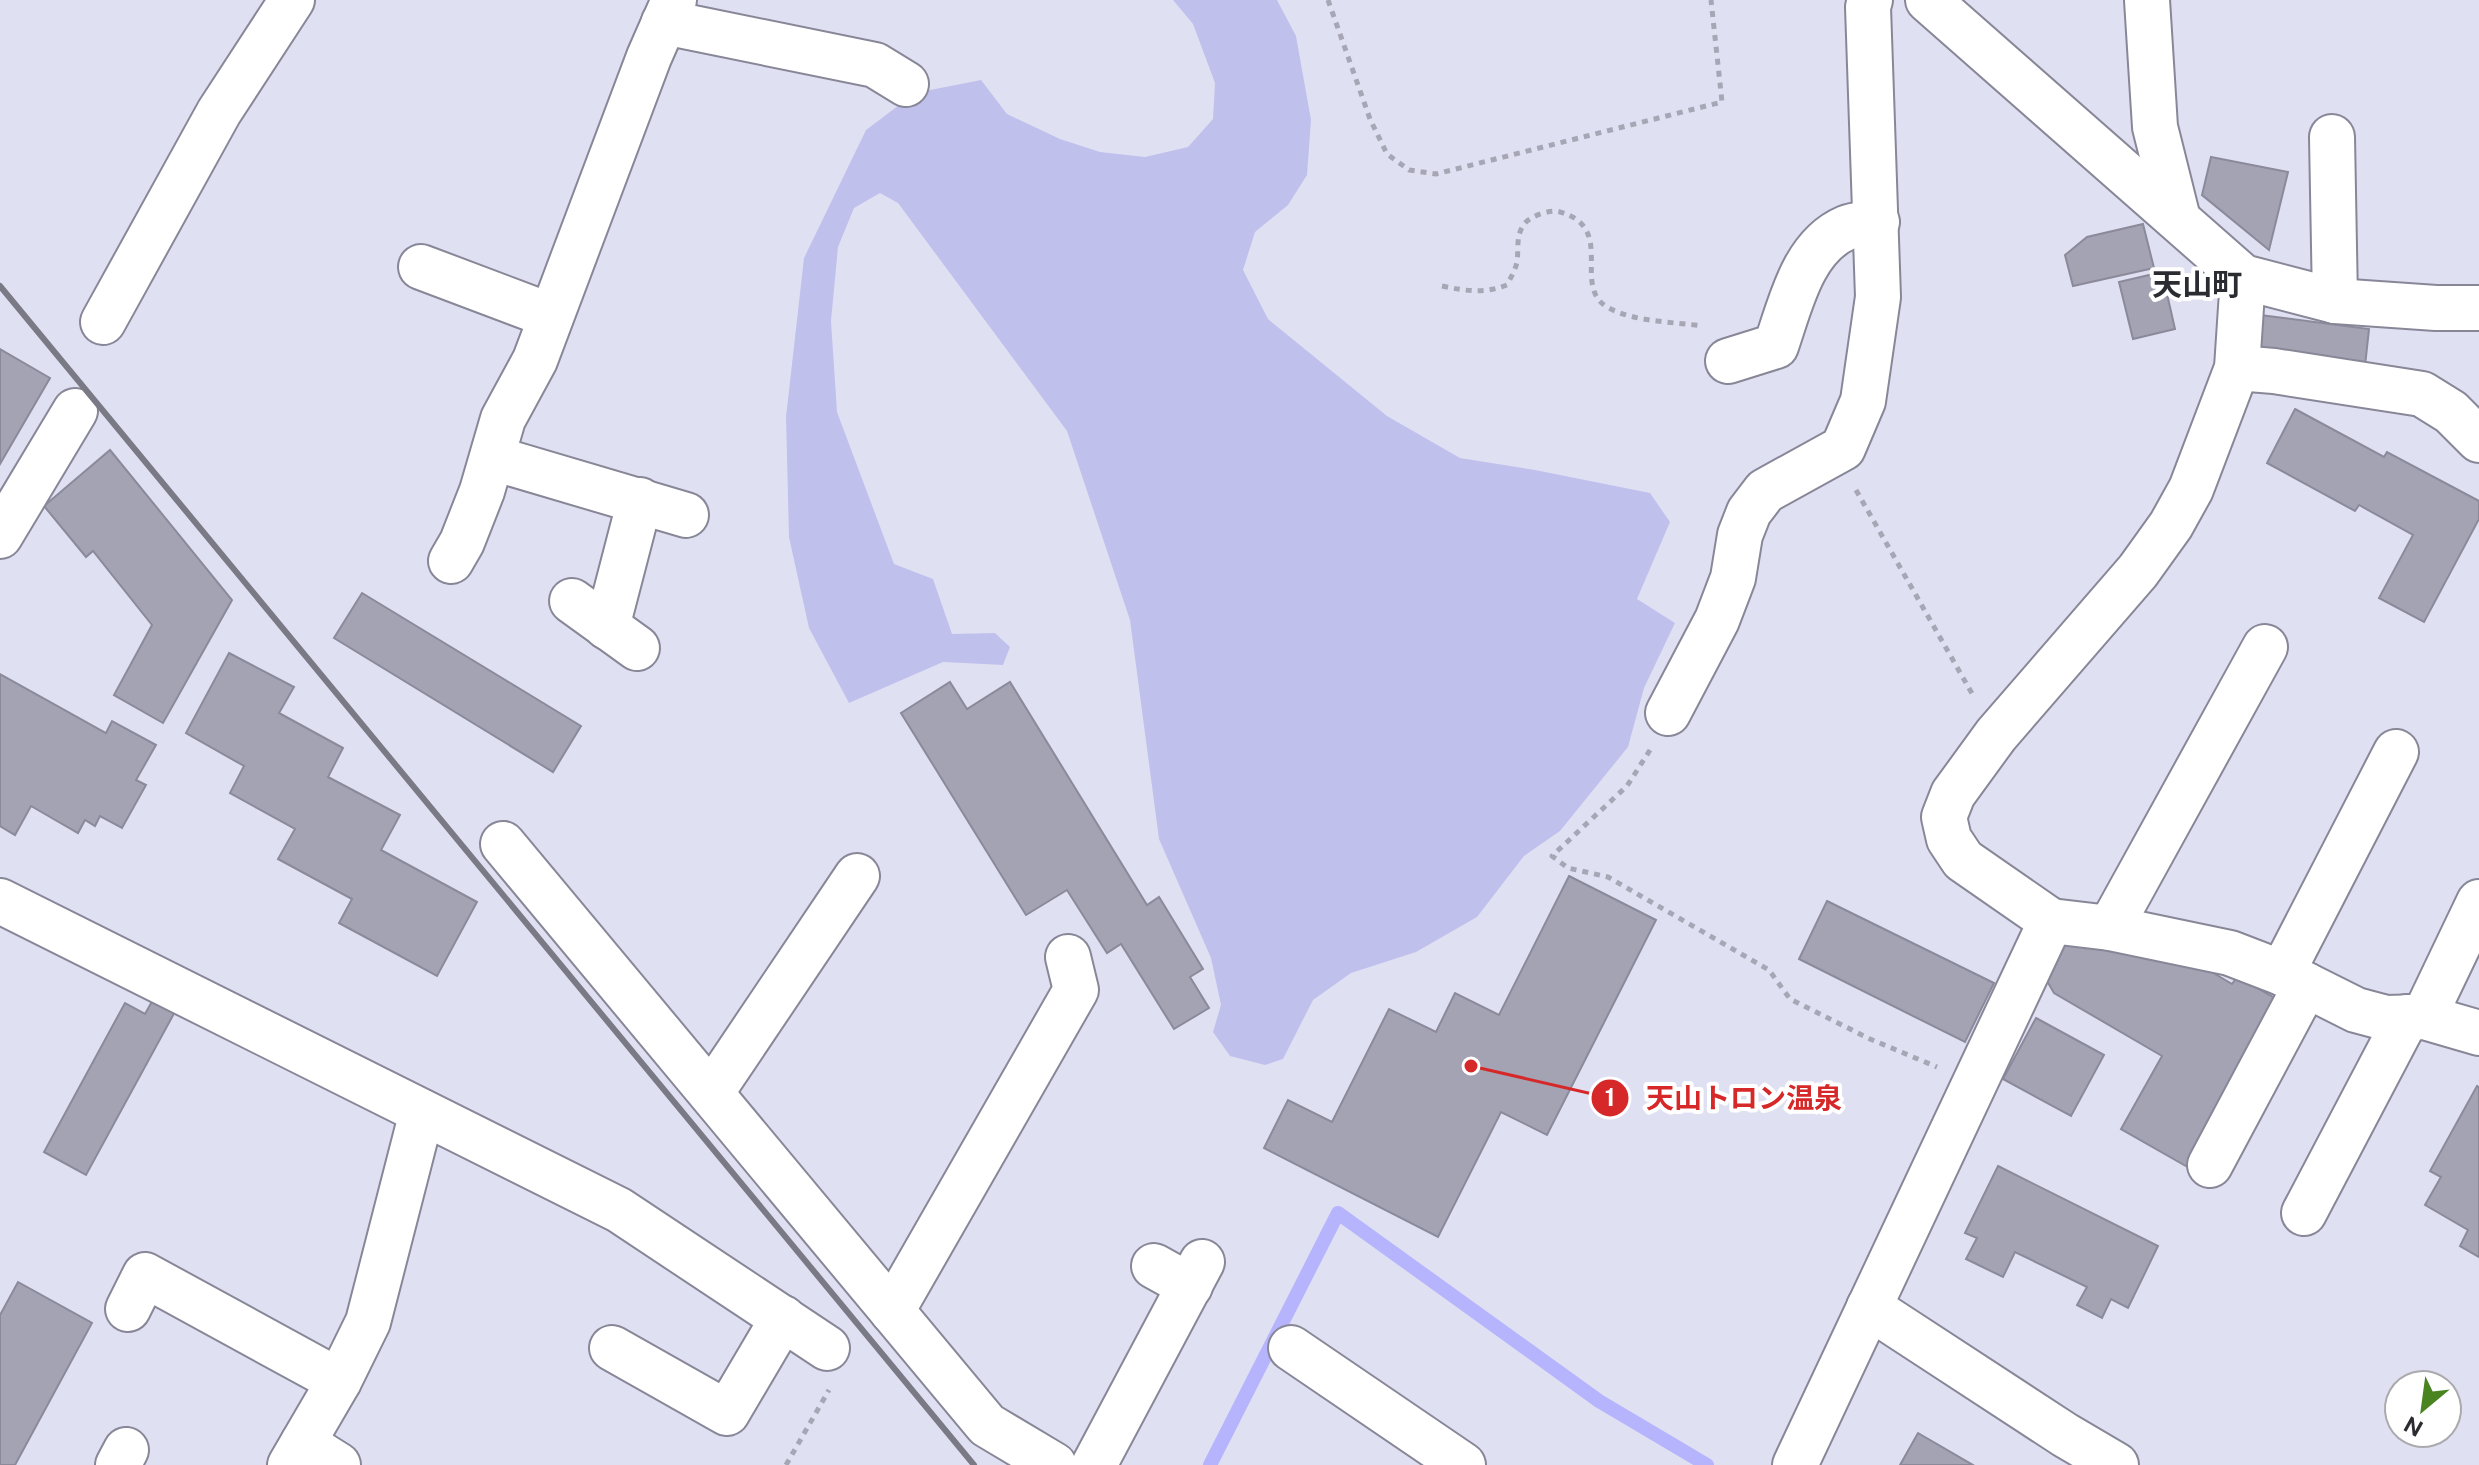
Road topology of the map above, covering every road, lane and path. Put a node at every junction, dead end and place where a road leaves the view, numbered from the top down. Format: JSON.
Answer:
{"nodes":[{"id":1,"x":292,"y":0,"type":"edge"},
{"id":2,"x":1328,"y":0,"type":"edge"},
{"id":3,"x":1711,"y":0,"type":"edge"},
{"id":4,"x":1870,"y":0,"type":"edge"},
{"id":5,"x":1928,"y":0,"type":"edge"},
{"id":6,"x":2147,"y":0,"type":"edge"},
{"id":7,"x":669,"y":11,"type":"edge"},
{"id":8,"x":906,"y":84,"type":"dead end"},
{"id":9,"x":2332,"y":137,"type":"dead end"},
{"id":10,"x":2178,"y":219,"type":"junction"},
{"id":11,"x":1877,"y":222,"type":"junction"},
{"id":12,"x":421,"y":267,"type":"dead end"},
{"id":13,"x":2243,"y":277,"type":"junction"},
{"id":14,"x":1442,"y":286,"type":"dead end"},
{"id":15,"x":2335,"y":301,"type":"junction"},
{"id":16,"x":2479,"y":308,"type":"edge"},
{"id":17,"x":551,"y":316,"type":"junction"},
{"id":18,"x":103,"y":322,"type":"dead end"},
{"id":19,"x":1717,"y":343,"type":"joint"},
{"id":20,"x":2237,"y":368,"type":"junction"},
{"id":21,"x":75,"y":411,"type":"dead end"},
{"id":22,"x":2479,"y":440,"type":"edge"},
{"id":23,"x":1843,"y":448,"type":"junction"},
{"id":24,"x":493,"y":458,"type":"junction"},
{"id":25,"x":640,"y":500,"type":"junction"},
{"id":26,"x":686,"y":515,"type":"dead end"},
{"id":27,"x":0,"y":536,"type":"edge"},
{"id":28,"x":451,"y":561,"type":"dead end"},
{"id":29,"x":572,"y":601,"type":"dead end"},
{"id":30,"x":2265,"y":647,"type":"dead end"},
{"id":31,"x":1668,"y":713,"type":"joint"},
{"id":32,"x":1996,"y":735,"type":"junction"},
{"id":33,"x":2396,"y":752,"type":"dead end"},
{"id":34,"x":503,"y":844,"type":"dead end"},
{"id":35,"x":857,"y":876,"type":"dead end"},
{"id":36,"x":0,"y":901,"type":"edge"},
{"id":37,"x":2479,"y":902,"type":"edge"},
{"id":38,"x":2051,"y":921,"type":"junction"},
{"id":39,"x":2110,"y":928,"type":"junction"},
{"id":40,"x":1068,"y":957,"type":"dead end"},
{"id":41,"x":2294,"y":979,"type":"junction"},
{"id":42,"x":2415,"y":1017,"type":"junction"},
{"id":43,"x":2479,"y":1033,"type":"edge"},
{"id":44,"x":1975,"y":1082,"type":"junction"},
{"id":45,"x":711,"y":1093,"type":"junction"},
{"id":46,"x":422,"y":1112,"type":"junction"},
{"id":47,"x":2210,"y":1165,"type":"dead end"},
{"id":48,"x":2304,"y":1213,"type":"dead end"},
{"id":49,"x":1182,"y":1271,"type":"dead end"},
{"id":50,"x":1869,"y":1307,"type":"junction"},
{"id":51,"x":128,"y":1309,"type":"dead end"},
{"id":52,"x":892,"y":1311,"type":"junction"},
{"id":53,"x":783,"y":1318,"type":"junction"},
{"id":54,"x":612,"y":1348,"type":"dead end"},
{"id":55,"x":827,"y":1348,"type":"joint"},
{"id":56,"x":1291,"y":1348,"type":"dead end"},
{"id":57,"x":339,"y":1381,"type":"junction"},
{"id":58,"x":310,"y":1458,"type":"edge"},
{"id":59,"x":786,"y":1465,"type":"edge"},
{"id":60,"x":1054,"y":1465,"type":"edge"},
{"id":61,"x":1094,"y":1465,"type":"edge"},
{"id":62,"x":1463,"y":1465,"type":"edge"},
{"id":63,"x":1795,"y":1465,"type":"edge"},
{"id":64,"x":2116,"y":1465,"type":"edge"}],
"edges":[{"from":1,"to":18,"type":"street"},
{"from":2,"to":3,"type":"path"},
{"from":4,"to":11,"type":"street"},
{"from":5,"to":10,"type":"street"},
{"from":6,"to":10,"type":"street"},
{"from":7,"to":8,"type":"street"},
{"from":7,"to":17,"type":"street"},
{"from":9,"to":15,"type":"street"},
{"from":10,"to":13,"type":"street"},
{"from":11,"to":19,"type":"street"},
{"from":11,"to":23,"type":"street"},
{"from":12,"to":17,"type":"street"},
{"from":13,"to":15,"type":"street"},
{"from":13,"to":20,"type":"street"},
{"from":14,"to":19,"type":"path"},
{"from":15,"to":16,"type":"street"},
{"from":17,"to":24,"type":"street"},
{"from":20,"to":22,"type":"street"},
{"from":20,"to":32,"type":"street"},
{"from":21,"to":27,"type":"street"},
{"from":23,"to":31,"type":"street"},
{"from":23,"to":32,"type":"path"},
{"from":24,"to":25,"type":"street"},
{"from":24,"to":28,"type":"street"},
{"from":25,"to":26,"type":"street"},
{"from":25,"to":29,"type":"street"},
{"from":30,"to":39,"type":"street"},
{"from":31,"to":44,"type":"path"},
{"from":32,"to":38,"type":"street"},
{"from":33,"to":41,"type":"street"},
{"from":34,"to":45,"type":"street"},
{"from":35,"to":45,"type":"street"},
{"from":36,"to":46,"type":"street"},
{"from":37,"to":42,"type":"street"},
{"from":38,"to":39,"type":"street"},
{"from":38,"to":44,"type":"street"},
{"from":39,"to":41,"type":"street"},
{"from":40,"to":52,"type":"street"},
{"from":41,"to":42,"type":"street"},
{"from":41,"to":47,"type":"street"},
{"from":42,"to":43,"type":"street"},
{"from":42,"to":48,"type":"street"},
{"from":44,"to":50,"type":"street"},
{"from":45,"to":52,"type":"street"},
{"from":46,"to":53,"type":"street"},
{"from":46,"to":57,"type":"street"},
{"from":49,"to":61,"type":"street"},
{"from":50,"to":63,"type":"street"},
{"from":50,"to":64,"type":"street"},
{"from":51,"to":57,"type":"street"},
{"from":52,"to":60,"type":"street"},
{"from":53,"to":54,"type":"street"},
{"from":53,"to":55,"type":"street"},
{"from":55,"to":59,"type":"path"},
{"from":56,"to":62,"type":"street"},
{"from":57,"to":58,"type":"street"}]}
